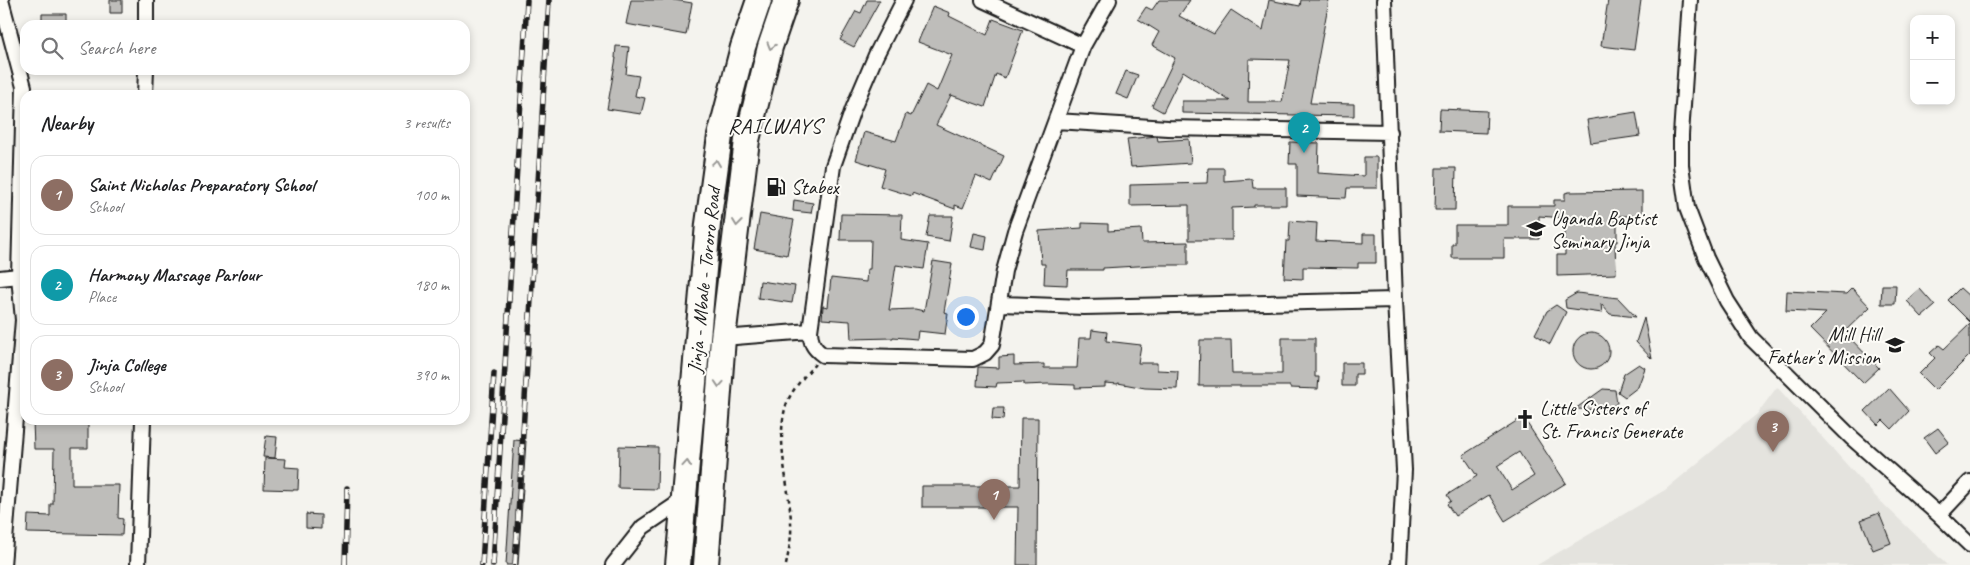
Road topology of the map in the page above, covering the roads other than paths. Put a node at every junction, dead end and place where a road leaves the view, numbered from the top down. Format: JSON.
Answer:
{"nodes":[{"id":1,"x":1,"y":0,"type":"edge"},
{"id":2,"x":146,"y":0,"type":"edge"},
{"id":3,"x":759,"y":0,"type":"edge"},
{"id":4,"x":786,"y":0,"type":"edge"},
{"id":5,"x":904,"y":0,"type":"edge"},
{"id":6,"x":983,"y":0,"type":"edge"},
{"id":7,"x":1109,"y":0,"type":"edge"},
{"id":8,"x":1384,"y":0,"type":"edge"},
{"id":9,"x":1690,"y":0,"type":"edge"},
{"id":10,"x":146,"y":20,"type":"edge"},
{"id":11,"x":1083,"y":46,"type":"junction"},
{"id":12,"x":20,"y":72,"type":"edge"},
{"id":13,"x":21,"y":75,"type":"edge"},
{"id":14,"x":146,"y":75,"type":"edge"},
{"id":15,"x":24,"y":90,"type":"edge"},
{"id":16,"x":146,"y":90,"type":"edge"},
{"id":17,"x":1056,"y":121,"type":"junction"},
{"id":18,"x":1390,"y":132,"type":"junction"},
{"id":19,"x":20,"y":238,"type":"edge"},
{"id":20,"x":19,"y":276,"type":"junction"},
{"id":21,"x":0,"y":278,"type":"edge"},
{"id":22,"x":20,"y":285,"type":"edge"},
{"id":23,"x":1395,"y":300,"type":"junction"},
{"id":24,"x":1000,"y":304,"type":"junction"},
{"id":25,"x":810,"y":331,"type":"junction"},
{"id":26,"x":723,"y":338,"type":"junction"},
{"id":27,"x":20,"y":367,"type":"edge"},
{"id":28,"x":143,"y":425,"type":"edge"},
{"id":29,"x":1970,"y":482,"type":"edge"},
{"id":30,"x":684,"y":500,"type":"junction"},
{"id":31,"x":1939,"y":515,"type":"junction"},
{"id":32,"x":1970,"y":545,"type":"edge"},
{"id":33,"x":3,"y":565,"type":"edge"},
{"id":34,"x":138,"y":565,"type":"edge"},
{"id":35,"x":613,"y":565,"type":"edge"},
{"id":36,"x":678,"y":565,"type":"edge"},
{"id":37,"x":706,"y":565,"type":"edge"},
{"id":38,"x":1400,"y":565,"type":"edge"}],
"edges":[{"from":1,"to":12,"type":"street"},
{"from":2,"to":10,"type":"street"},
{"from":30,"to":3,"type":"highway","name":"Jinja - Mbale - Tororo Road","one_way":true},
{"from":4,"to":26,"type":"highway","name":"Jinja - Mbale - Tororo Road","one_way":true},
{"from":5,"to":25,"type":"street"},
{"from":6,"to":11,"type":"street"},
{"from":7,"to":11,"type":"street"},
{"from":8,"to":18,"type":"street"},
{"from":9,"to":31,"type":"street"},
{"from":11,"to":17,"type":"street"},
{"from":13,"to":15,"type":"street"},
{"from":14,"to":16,"type":"street"},
{"from":17,"to":18,"type":"street"},
{"from":17,"to":24,"type":"street"},
{"from":18,"to":23,"type":"street"},
{"from":19,"to":20,"type":"street"},
{"from":20,"to":21,"type":"street"},
{"from":20,"to":22,"type":"street"},
{"from":23,"to":24,"type":"street"},
{"from":23,"to":38,"type":"street"},
{"from":24,"to":25,"type":"street"},
{"from":25,"to":26,"type":"street"},
{"from":26,"to":37,"type":"highway","name":"Jinja - Mbale - Tororo Road","one_way":true},
{"from":27,"to":33,"type":"street"},
{"from":28,"to":34,"type":"street"},
{"from":29,"to":31,"type":"street"},
{"from":30,"to":35,"type":"street"},
{"from":30,"to":36,"type":"highway","name":"Jinja - Mbale - Tororo Road"},
{"from":31,"to":32,"type":"street"}]}
